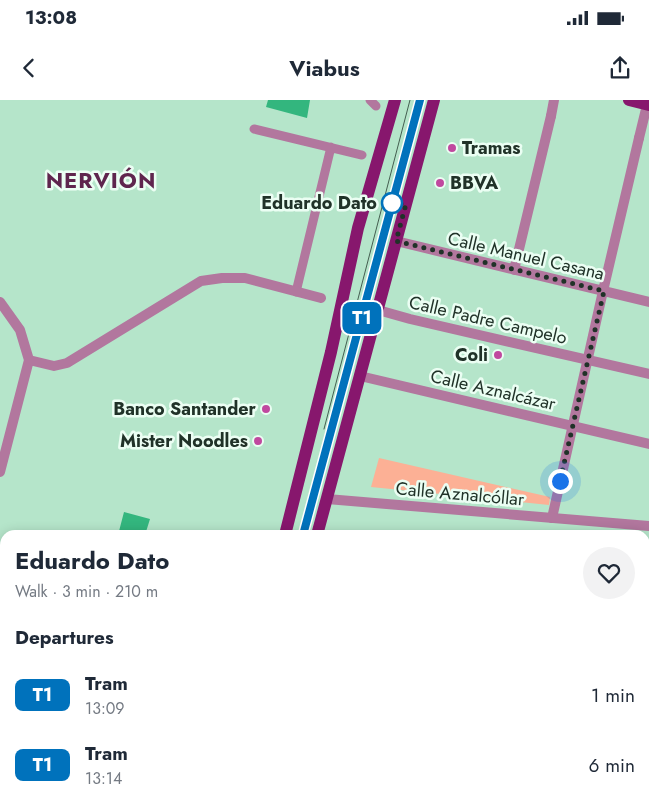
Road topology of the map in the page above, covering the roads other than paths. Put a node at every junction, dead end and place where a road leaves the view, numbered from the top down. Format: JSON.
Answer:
{"nodes":[{"id":1,"x":395,"y":100,"type":"edge"},
{"id":2,"x":434,"y":100,"type":"edge"},
{"id":3,"x":554,"y":100,"type":"edge"},
{"id":4,"x":628,"y":100,"type":"edge"},
{"id":5,"x":648,"y":105,"type":"edge"},
{"id":6,"x":254,"y":129,"type":"dead end"},
{"id":7,"x":331,"y":147,"type":"junction"},
{"id":8,"x":362,"y":155,"type":"dead end"},
{"id":9,"x":396,"y":241,"type":"junction"},
{"id":10,"x":514,"y":270,"type":"junction"},
{"id":11,"x":604,"y":291,"type":"junction"},
{"id":12,"x":296,"y":292,"type":"junction"},
{"id":13,"x":321,"y":298,"type":"dead end"},
{"id":14,"x":0,"y":302,"type":"edge"},
{"id":15,"x":649,"y":302,"type":"edge"},
{"id":16,"x":378,"y":310,"type":"junction"},
{"id":17,"x":29,"y":360,"type":"junction"},
{"id":18,"x":588,"y":360,"type":"junction"},
{"id":19,"x":649,"y":374,"type":"edge"},
{"id":20,"x":360,"y":376,"type":"junction"},
{"id":21,"x":573,"y":425,"type":"junction"},
{"id":22,"x":649,"y":444,"type":"edge"},
{"id":23,"x":0,"y":472,"type":"edge"},
{"id":24,"x":327,"y":499,"type":"junction"},
{"id":25,"x":552,"y":518,"type":"junction"},
{"id":26,"x":649,"y":526,"type":"edge"},
{"id":27,"x":285,"y":530,"type":"edge"},
{"id":28,"x":318,"y":530,"type":"edge"}],
"edges":[{"from":1,"to":27,"type":"main road"},
{"from":2,"to":9,"type":"main road"},
{"from":3,"to":10,"type":"street"},
{"from":4,"to":5,"type":"main road"},
{"from":5,"to":11,"type":"street"},
{"from":6,"to":7,"type":"lane"},
{"from":7,"to":8,"type":"lane"},
{"from":7,"to":12,"type":"lane"},
{"from":9,"to":10,"type":"street","name":"Calle Manuel Casana"},
{"from":9,"to":16,"type":"main road"},
{"from":10,"to":11,"type":"street","name":"Calle Manuel Casana"},
{"from":11,"to":15,"type":"street","name":"Calle Manuel Casana"},
{"from":11,"to":18,"type":"street"},
{"from":12,"to":13,"type":"street"},
{"from":12,"to":17,"type":"street"},
{"from":14,"to":17,"type":"street"},
{"from":16,"to":18,"type":"street","name":"Calle Padre Campelo"},
{"from":16,"to":20,"type":"main road"},
{"from":17,"to":23,"type":"street"},
{"from":18,"to":19,"type":"street","name":"Calle Padre Campelo"},
{"from":18,"to":21,"type":"street"},
{"from":20,"to":21,"type":"street","name":"Calle Aznalcázar"},
{"from":20,"to":24,"type":"main road"},
{"from":21,"to":22,"type":"street","name":"Calle Aznalcázar"},
{"from":21,"to":25,"type":"street"},
{"from":24,"to":25,"type":"street","name":"Calle Aznalcóllar"},
{"from":24,"to":28,"type":"main road"},
{"from":25,"to":26,"type":"street","name":"Calle Aznalcóllar"}]}
